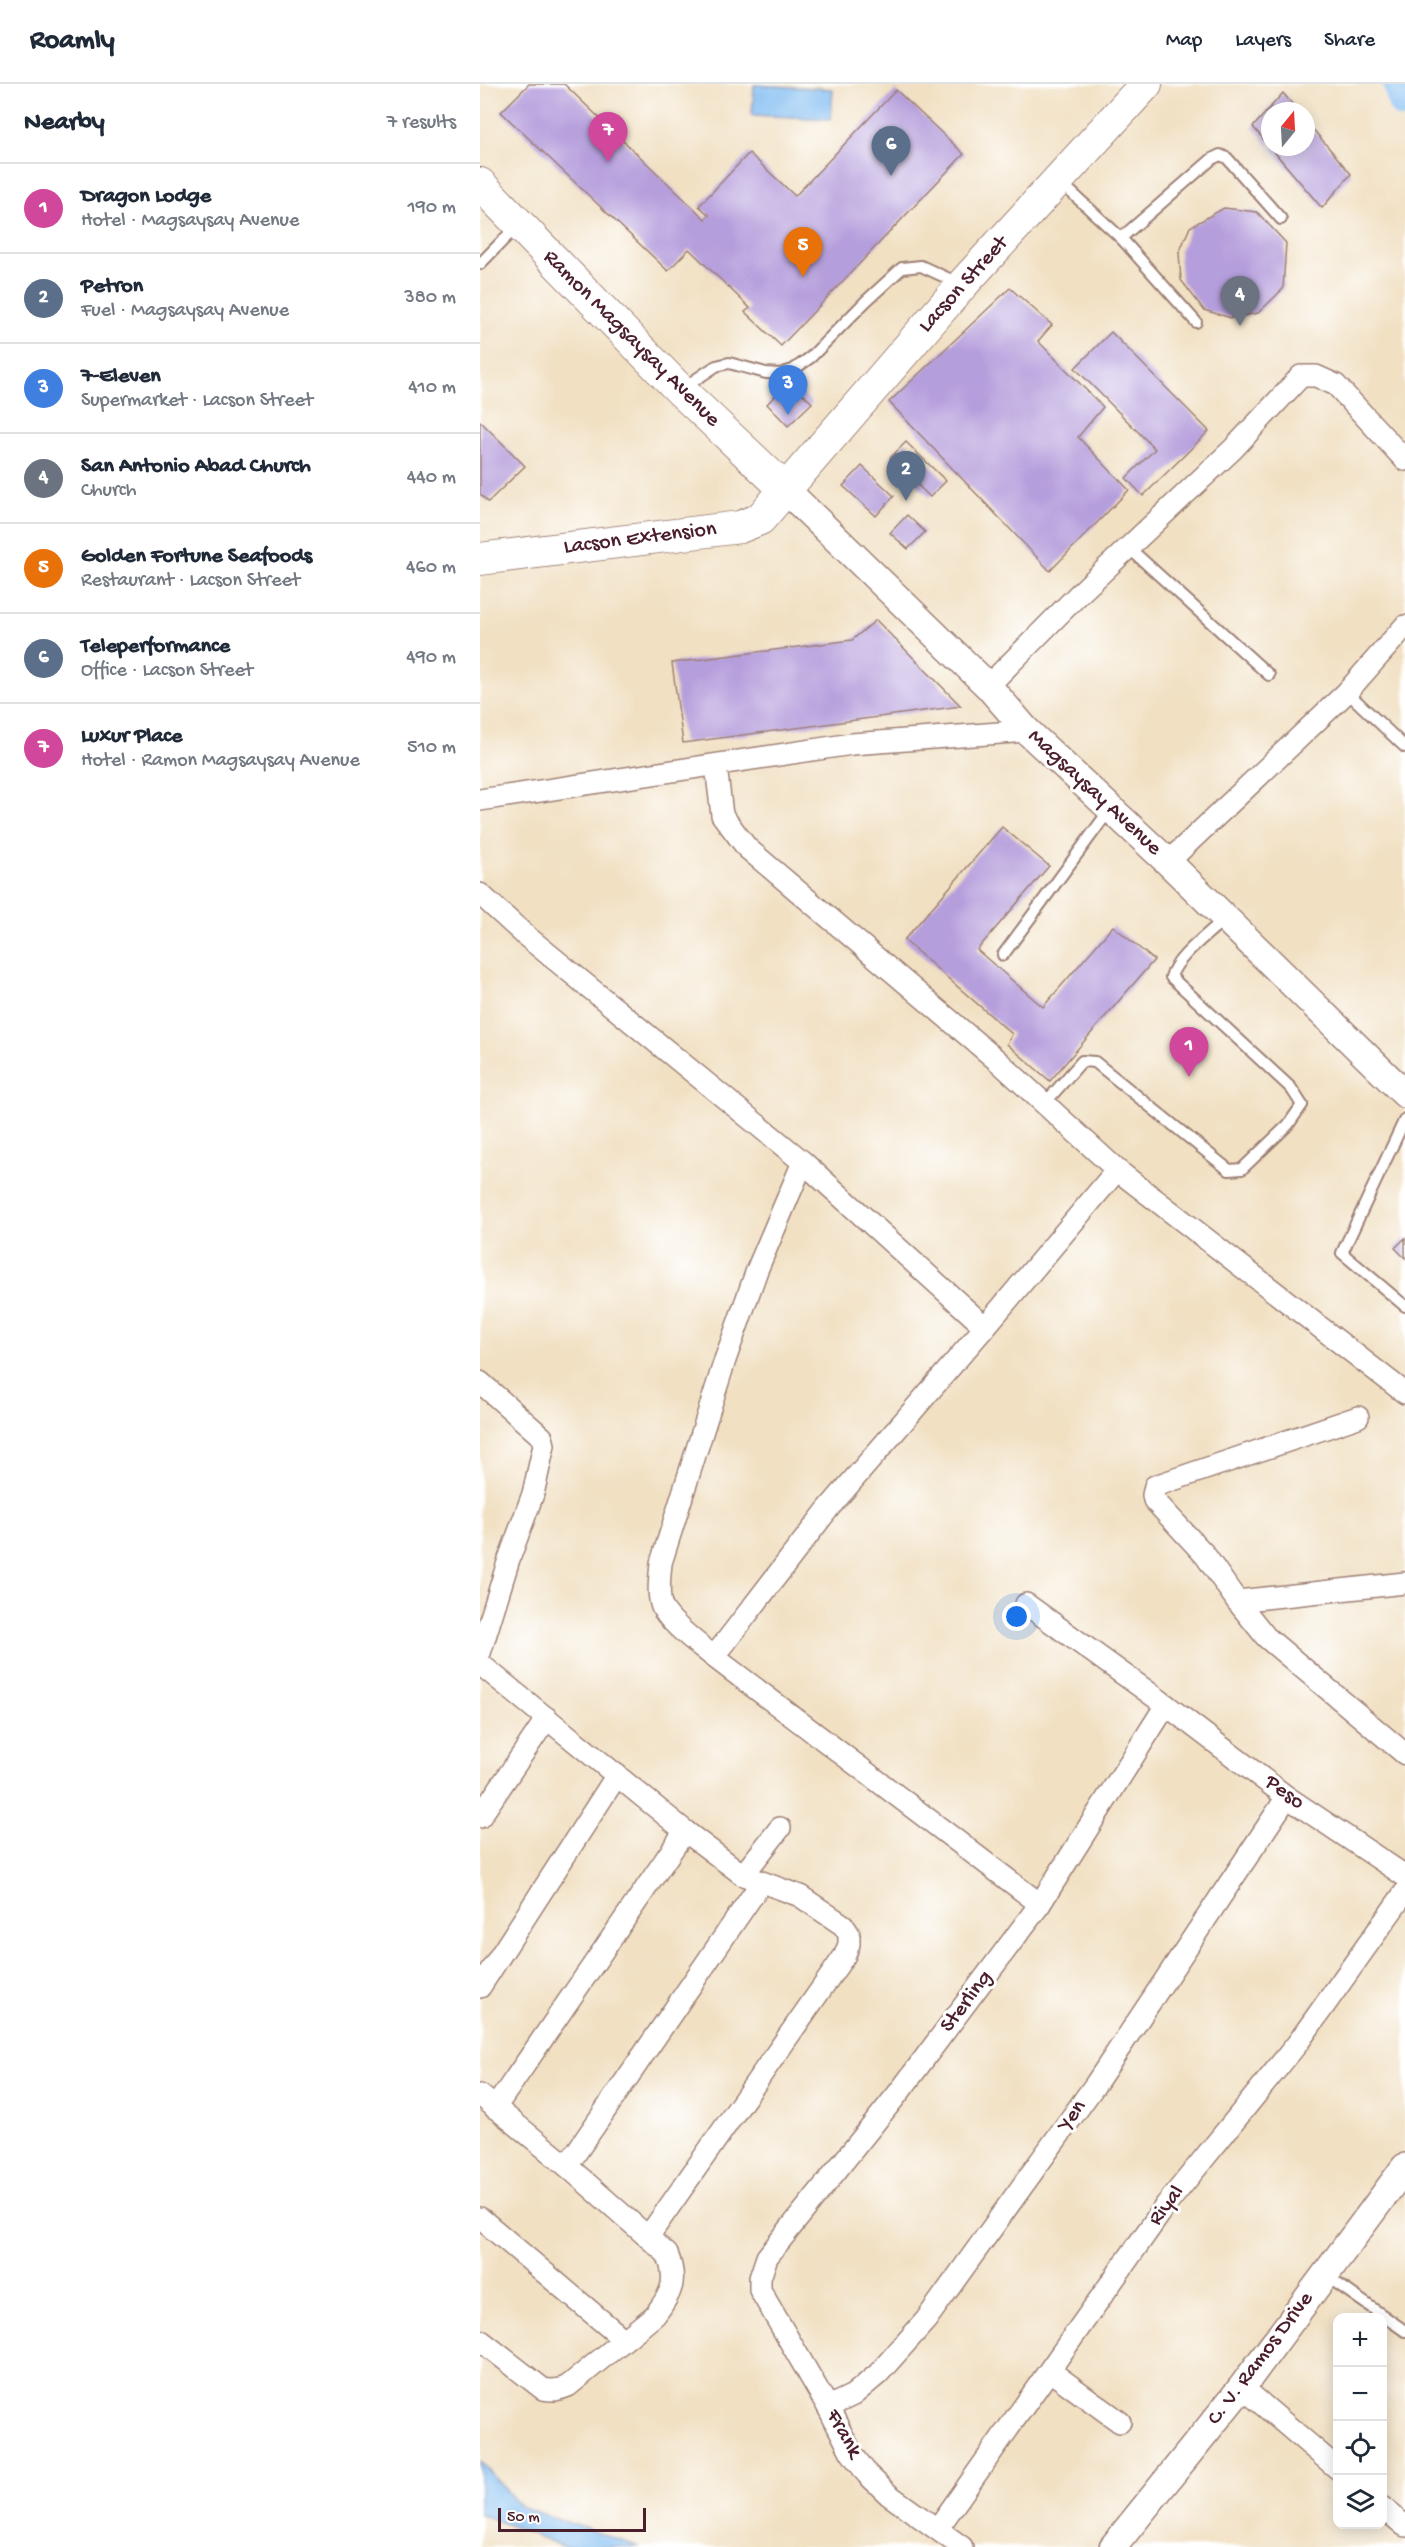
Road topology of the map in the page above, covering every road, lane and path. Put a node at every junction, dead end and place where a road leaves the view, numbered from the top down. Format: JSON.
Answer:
{"nodes":[{"id":1,"x":1146,"y":84,"type":"edge"},
{"id":2,"x":1059,"y":181,"type":"junction"},
{"id":3,"x":480,"y":184,"type":"edge"},
{"id":4,"x":1281,"y":219,"type":"dead end"},
{"id":5,"x":518,"y":225,"type":"junction"},
{"id":6,"x":1121,"y":238,"type":"junction"},
{"id":7,"x":480,"y":264,"type":"edge"},
{"id":8,"x":962,"y":285,"type":"junction"},
{"id":9,"x":1196,"y":322,"type":"dead end"},
{"id":10,"x":680,"y":390,"type":"junction"},
{"id":11,"x":1405,"y":460,"type":"edge"},
{"id":12,"x":786,"y":490,"type":"junction"},
{"id":13,"x":1128,"y":547,"type":"junction"},
{"id":14,"x":480,"y":559,"type":"edge"},
{"id":15,"x":1405,"y":626,"type":"edge"},
{"id":16,"x":1269,"y":675,"type":"dead end"},
{"id":17,"x":988,"y":686,"type":"junction"},
{"id":18,"x":1347,"y":692,"type":"junction"},
{"id":19,"x":1027,"y":731,"type":"junction"},
{"id":20,"x":1405,"y":747,"type":"edge"},
{"id":21,"x":716,"y":765,"type":"junction"},
{"id":22,"x":480,"y":800,"type":"edge"},
{"id":23,"x":1111,"y":808,"type":"junction"},
{"id":24,"x":1168,"y":862,"type":"junction"},
{"id":25,"x":480,"y":894,"type":"edge"},
{"id":26,"x":1226,"y":918,"type":"junction"},
{"id":27,"x":1003,"y":955,"type":"dead end"},
{"id":28,"x":1405,"y":1094,"type":"edge"},
{"id":29,"x":1046,"y":1102,"type":"junction"},
{"id":30,"x":1405,"y":1119,"type":"edge"},
{"id":31,"x":803,"y":1162,"type":"junction"},
{"id":32,"x":1117,"y":1170,"type":"junction"},
{"id":33,"x":1405,"y":1306,"type":"edge"},
{"id":34,"x":985,"y":1328,"type":"junction"},
{"id":35,"x":480,"y":1382,"type":"edge"},
{"id":36,"x":1405,"y":1393,"type":"edge"},
{"id":37,"x":1358,"y":1417,"type":"dead end"},
{"id":38,"x":1405,"y":1583,"type":"edge"},
{"id":39,"x":1237,"y":1601,"type":"junction"},
{"id":40,"x":1026,"y":1604,"type":"dead end"},
{"id":41,"x":480,"y":1653,"type":"edge"},
{"id":42,"x":714,"y":1657,"type":"junction"},
{"id":43,"x":480,"y":1664,"type":"edge"},
{"id":44,"x":1166,"y":1705,"type":"junction"},
{"id":45,"x":547,"y":1718,"type":"junction"},
{"id":46,"x":1405,"y":1754,"type":"edge"},
{"id":47,"x":617,"y":1775,"type":"junction"},
{"id":48,"x":1287,"y":1797,"type":"junction"},
{"id":49,"x":480,"y":1817,"type":"edge"},
{"id":50,"x":780,"y":1828,"type":"dead end"},
{"id":51,"x":685,"y":1831,"type":"junction"},
{"id":52,"x":1405,"y":1876,"type":"edge"},
{"id":53,"x":752,"y":1879,"type":"junction"},
{"id":54,"x":1405,"y":1892,"type":"edge"},
{"id":55,"x":1040,"y":1904,"type":"junction"},
{"id":56,"x":480,"y":1987,"type":"edge"},
{"id":57,"x":488,"y":2101,"type":"edge"},
{"id":58,"x":567,"y":2166,"type":"junction"},
{"id":59,"x":1405,"y":2167,"type":"edge"},
{"id":60,"x":480,"y":2218,"type":"edge"},
{"id":61,"x":648,"y":2237,"type":"junction"},
{"id":62,"x":1325,"y":2275,"type":"junction"},
{"id":63,"x":760,"y":2290,"type":"joint"},
{"id":64,"x":1405,"y":2331,"type":"edge"},
{"id":65,"x":623,"y":2339,"type":"junction"},
{"id":66,"x":480,"y":2340,"type":"edge"},
{"id":67,"x":1050,"y":2371,"type":"junction"},
{"id":68,"x":1242,"y":2388,"type":"junction"},
{"id":69,"x":828,"y":2407,"type":"junction"},
{"id":70,"x":1120,"y":2422,"type":"dead end"},
{"id":71,"x":1333,"y":2465,"type":"edge"},
{"id":72,"x":1387,"y":2510,"type":"edge"},
{"id":73,"x":1405,"y":2526,"type":"edge"},
{"id":74,"x":938,"y":2529,"type":"junction"},
{"id":75,"x":962,"y":2547,"type":"edge"},
{"id":76,"x":1113,"y":2547,"type":"edge"}],
"edges":[{"from":1,"to":2,"type":"main road","name":"Lacson Street"},
{"from":2,"to":6,"type":"lane"},
{"from":2,"to":8,"type":"main road","name":"Lacson Street"},
{"from":3,"to":5,"type":"main road","name":"Ramon Magsaysay Avenue"},
{"from":4,"to":6,"type":"lane"},
{"from":5,"to":7,"type":"lane"},
{"from":5,"to":10,"type":"main road","name":"Ramon Magsaysay Avenue"},
{"from":6,"to":9,"type":"lane"},
{"from":8,"to":10,"type":"lane"},
{"from":8,"to":12,"type":"main road","name":"Lacson Street"},
{"from":10,"to":12,"type":"main road","name":"Ramon Magsaysay Avenue"},
{"from":11,"to":13,"type":"street"},
{"from":12,"to":14,"type":"main road","name":"Lacson Extension"},
{"from":12,"to":17,"type":"street","name":"Magsaysay Avenue"},
{"from":13,"to":16,"type":"lane"},
{"from":13,"to":17,"type":"street"},
{"from":15,"to":18,"type":"street"},
{"from":17,"to":19,"type":"street","name":"Magsaysay Avenue"},
{"from":18,"to":20,"type":"lane"},
{"from":18,"to":24,"type":"street"},
{"from":19,"to":21,"type":"street"},
{"from":19,"to":23,"type":"street","name":"Magsaysay Avenue"},
{"from":21,"to":22,"type":"street"},
{"from":21,"to":29,"type":"street"},
{"from":23,"to":24,"type":"street","name":"Magsaysay Avenue"},
{"from":23,"to":27,"type":"lane"},
{"from":24,"to":26,"type":"street","name":"Magsaysay Avenue"},
{"from":25,"to":31,"type":"street"},
{"from":26,"to":28,"type":"street","name":"Magsaysay Avenue"},
{"from":26,"to":29,"type":"lane"},
{"from":29,"to":32,"type":"street"},
{"from":30,"to":33,"type":"lane"},
{"from":31,"to":34,"type":"street"},
{"from":31,"to":42,"type":"street"},
{"from":32,"to":34,"type":"street"},
{"from":32,"to":36,"type":"street"},
{"from":34,"to":42,"type":"street"},
{"from":35,"to":41,"type":"street"},
{"from":37,"to":39,"type":"street"},
{"from":38,"to":39,"type":"street"},
{"from":39,"to":46,"type":"street"},
{"from":40,"to":44,"type":"street","name":"Peso"},
{"from":42,"to":55,"type":"street"},
{"from":43,"to":45,"type":"street"},
{"from":44,"to":48,"type":"street","name":"Peso"},
{"from":44,"to":55,"type":"street","name":"Sterling"},
{"from":45,"to":47,"type":"street"},
{"from":45,"to":49,"type":"street"},
{"from":47,"to":51,"type":"street"},
{"from":47,"to":56,"type":"street"},
{"from":48,"to":52,"type":"street","name":"Peso"},
{"from":48,"to":69,"type":"street","name":"Yen"},
{"from":50,"to":53,"type":"street"},
{"from":51,"to":53,"type":"street"},
{"from":51,"to":57,"type":"street"},
{"from":53,"to":58,"type":"street"},
{"from":53,"to":61,"type":"street"},
{"from":54,"to":67,"type":"street","name":"Riyal"},
{"from":55,"to":63,"type":"street","name":"Sterling"},
{"from":57,"to":58,"type":"street"},
{"from":58,"to":61,"type":"street"},
{"from":59,"to":62,"type":"street","name":"C. V. Ramos Drive"},
{"from":60,"to":65,"type":"street"},
{"from":61,"to":65,"type":"street"},
{"from":62,"to":64,"type":"lane"},
{"from":62,"to":68,"type":"street","name":"C. V. Ramos Drive"},
{"from":63,"to":69,"type":"street","name":"Frank"},
{"from":65,"to":66,"type":"street"},
{"from":67,"to":70,"type":"street"},
{"from":67,"to":74,"type":"street","name":"Riyal"},
{"from":68,"to":71,"type":"street"},
{"from":68,"to":76,"type":"street","name":"C. V. Ramos Drive"},
{"from":69,"to":74,"type":"street","name":"Frank"},
{"from":72,"to":73,"type":"street"},
{"from":74,"to":75,"type":"street","name":"Frank"}]}
